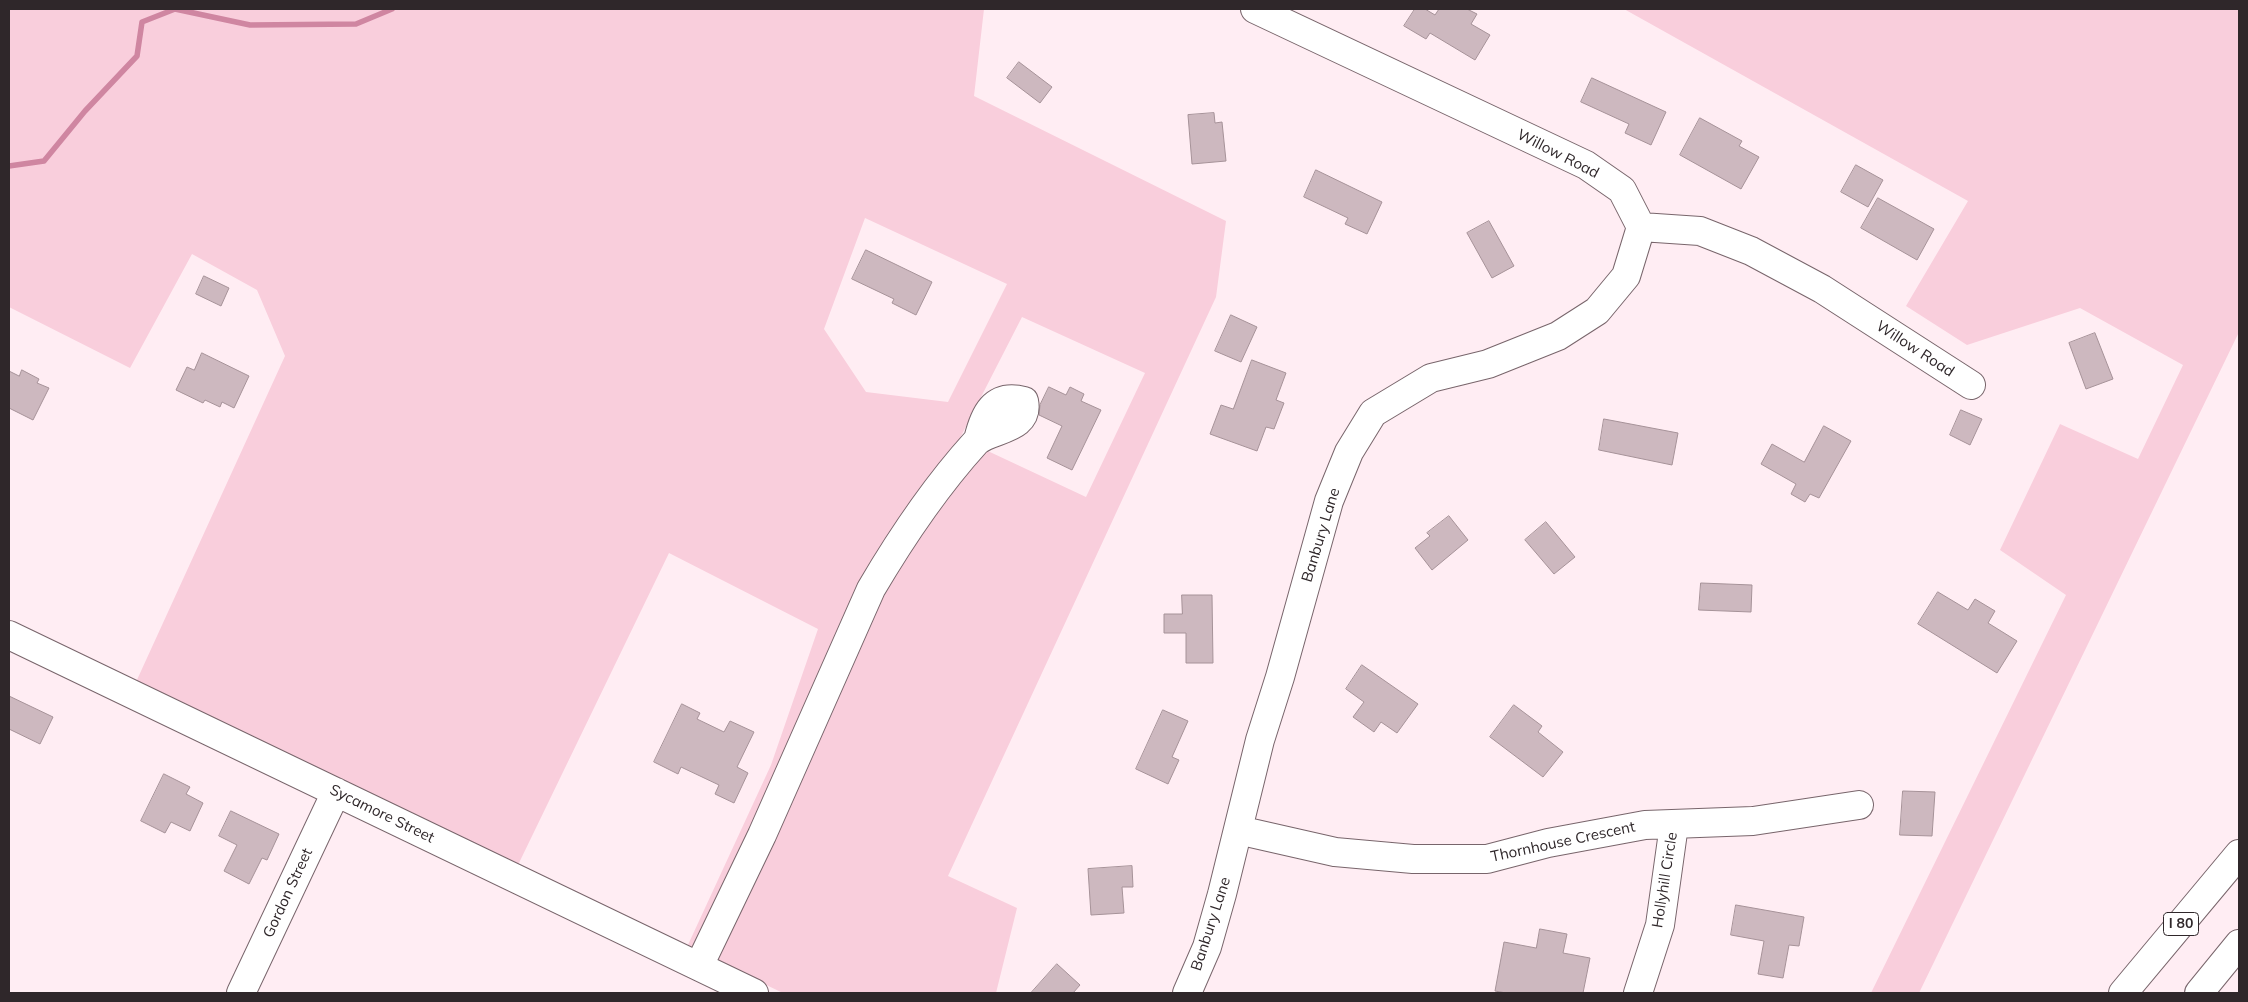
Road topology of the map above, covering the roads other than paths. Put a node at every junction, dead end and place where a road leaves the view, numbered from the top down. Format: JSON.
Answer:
{"nodes":[{"id":1,"x":1255,"y":9,"type":"edge"},
{"id":2,"x":1641,"y":227,"type":"junction"},
{"id":3,"x":1971,"y":385,"type":"dead end"},
{"id":4,"x":978,"y":440,"type":"dead end"},
{"id":5,"x":9,"y":635,"type":"edge"},
{"id":6,"x":336,"y":792,"type":"junction"},
{"id":7,"x":1859,"y":806,"type":"dead end"},
{"id":8,"x":1674,"y":825,"type":"junction"},
{"id":9,"x":1238,"y":830,"type":"junction"},
{"id":10,"x":2239,"y":854,"type":"edge"},
{"id":11,"x":2239,"y":944,"type":"edge"},
{"id":12,"x":698,"y":966,"type":"junction"},
{"id":13,"x":241,"y":993,"type":"edge"},
{"id":14,"x":754,"y":993,"type":"edge"},
{"id":15,"x":1187,"y":993,"type":"edge"},
{"id":16,"x":1638,"y":993,"type":"edge"},
{"id":17,"x":2123,"y":993,"type":"edge"},
{"id":18,"x":2199,"y":993,"type":"edge"}],
"edges":[{"from":1,"to":2,"type":"main road","name":"Willow Road"},
{"from":2,"to":3,"type":"main road","name":"Willow Road"},
{"from":2,"to":9,"type":"main road","name":"Banbury Lane"},
{"from":4,"to":12,"type":"main road"},
{"from":5,"to":6,"type":"main road","name":"Sycamore Street"},
{"from":6,"to":12,"type":"main road","name":"Sycamore Street"},
{"from":6,"to":13,"type":"main road","name":"Gordon Street"},
{"from":7,"to":8,"type":"main road","name":"Thornhouse Crescent"},
{"from":8,"to":9,"type":"main road","name":"Thornhouse Crescent"},
{"from":8,"to":16,"type":"main road","name":"Hollyhill Circle"},
{"from":9,"to":15,"type":"main road","name":"Banbury Lane"},
{"from":10,"to":17,"type":"main road","number":"I 80"},
{"from":11,"to":18,"type":"main road"},
{"from":12,"to":14,"type":"main road","name":"Sycamore Street"}]}
